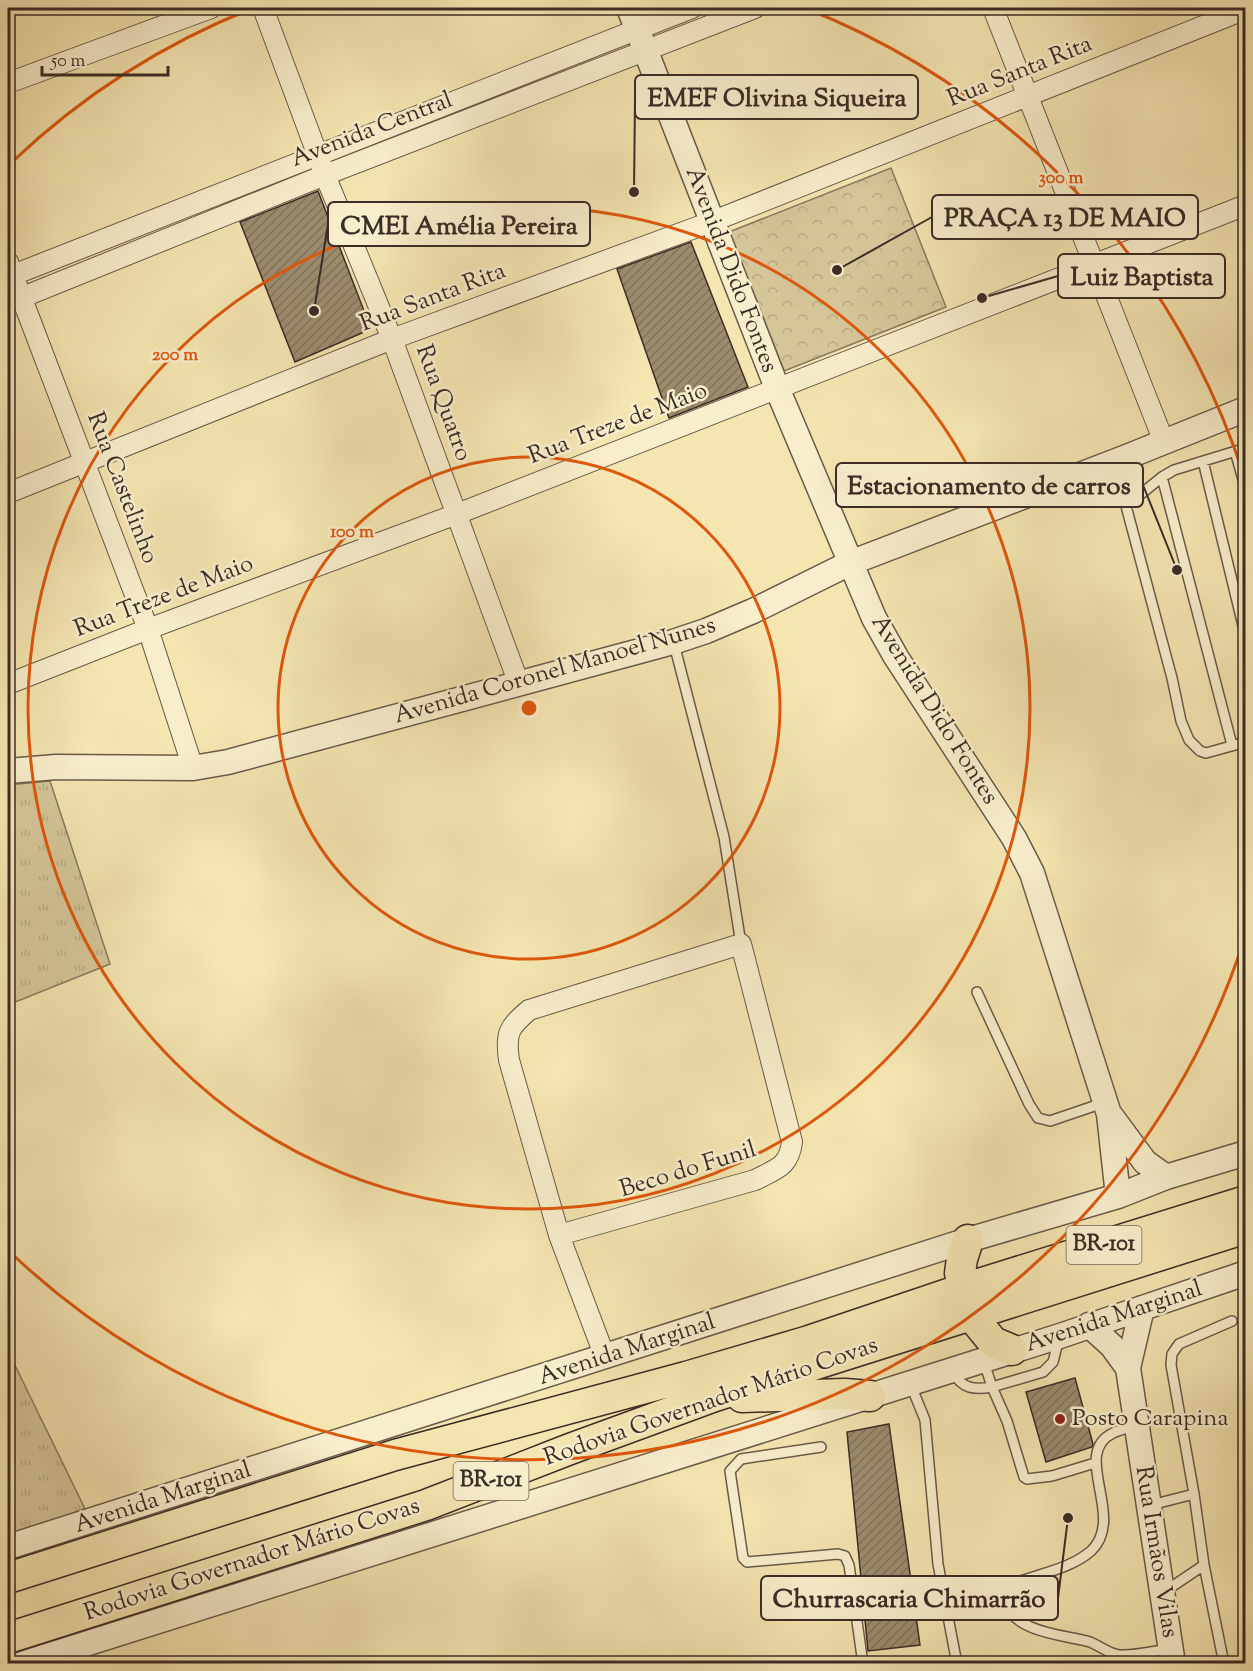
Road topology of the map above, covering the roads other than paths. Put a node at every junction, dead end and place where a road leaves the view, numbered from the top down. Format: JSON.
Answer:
{"nodes":[{"id":1,"x":211,"y":8,"type":"edge"},
{"id":2,"x":263,"y":8,"type":"edge"},
{"id":3,"x":692,"y":8,"type":"edge"},
{"id":4,"x":756,"y":8,"type":"edge"},
{"id":5,"x":993,"y":8,"type":"edge"},
{"id":6,"x":1245,"y":9,"type":"edge"},
{"id":7,"x":637,"y":29,"type":"edge"},
{"id":8,"x":8,"y":83,"type":"edge"},
{"id":9,"x":1028,"y":97,"type":"junction"},
{"id":10,"x":318,"y":155,"type":"junction"},
{"id":11,"x":325,"y":175,"type":"junction"},
{"id":12,"x":1245,"y":205,"type":"edge"},
{"id":13,"x":711,"y":222,"type":"junction"},
{"id":14,"x":1094,"y":266,"type":"junction"},
{"id":15,"x":9,"y":272,"type":"edge"},
{"id":16,"x":14,"y":300,"type":"edge"},
{"id":17,"x":392,"y":339,"type":"junction"},
{"id":18,"x":777,"y":388,"type":"junction"},
{"id":19,"x":1245,"y":409,"type":"edge"},
{"id":20,"x":1164,"y":442,"type":"junction"},
{"id":21,"x":1245,"y":448,"type":"edge"},
{"id":22,"x":1235,"y":451,"type":"junction"},
{"id":23,"x":1124,"y":458,"type":"junction"},
{"id":24,"x":1203,"y":461,"type":"junction"},
{"id":25,"x":85,"y":463,"type":"junction"},
{"id":26,"x":1162,"y":477,"type":"junction"},
{"id":27,"x":1245,"y":490,"type":"edge"},
{"id":28,"x":8,"y":493,"type":"edge"},
{"id":29,"x":1126,"y":506,"type":"junction"},
{"id":30,"x":457,"y":514,"type":"junction"},
{"id":31,"x":850,"y":563,"type":"junction"},
{"id":32,"x":148,"y":629,"type":"junction"},
{"id":33,"x":1245,"y":638,"type":"edge"},
{"id":34,"x":673,"y":642,"type":"junction"},
{"id":35,"x":8,"y":684,"type":"edge"},
{"id":36,"x":519,"y":684,"type":"junction"},
{"id":37,"x":1245,"y":742,"type":"edge"},
{"id":38,"x":1232,"y":745,"type":"junction"},
{"id":39,"x":193,"y":768,"type":"junction"},
{"id":40,"x":8,"y":771,"type":"edge"},
{"id":41,"x":741,"y":944,"type":"junction"},
{"id":42,"x":977,"y":992,"type":"dead end"},
{"id":43,"x":1107,"y":1108,"type":"junction"},
{"id":44,"x":1245,"y":1154,"type":"edge"},
{"id":45,"x":1166,"y":1177,"type":"junction"},
{"id":46,"x":1118,"y":1196,"type":"junction"},
{"id":47,"x":1245,"y":1201,"type":"edge"},
{"id":48,"x":1245,"y":1228,"type":"edge"},
{"id":49,"x":560,"y":1235,"type":"junction"},
{"id":50,"x":968,"y":1240,"type":"junction"},
{"id":51,"x":1245,"y":1273,"type":"edge"},
{"id":52,"x":966,"y":1302,"type":"junction"},
{"id":53,"x":1142,"y":1308,"type":"junction"},
{"id":54,"x":1232,"y":1321,"type":"dead end"},
{"id":55,"x":1089,"y":1325,"type":"junction"},
{"id":56,"x":1060,"y":1336,"type":"junction"},
{"id":57,"x":1012,"y":1350,"type":"junction"},
{"id":58,"x":605,"y":1357,"type":"junction"},
{"id":59,"x":983,"y":1360,"type":"junction"},
{"id":60,"x":1128,"y":1368,"type":"junction"},
{"id":61,"x":952,"y":1370,"type":"junction"},
{"id":62,"x":910,"y":1383,"type":"junction"},
{"id":63,"x":993,"y":1387,"type":"junction"},
{"id":64,"x":715,"y":1396,"type":"junction"},
{"id":65,"x":870,"y":1396,"type":"junction"},
{"id":66,"x":1137,"y":1425,"type":"junction"},
{"id":67,"x":820,"y":1447,"type":"dead end"},
{"id":68,"x":1095,"y":1463,"type":"junction"},
{"id":69,"x":1194,"y":1494,"type":"junction"},
{"id":70,"x":1149,"y":1506,"type":"junction"},
{"id":71,"x":8,"y":1547,"type":"edge"},
{"id":72,"x":1204,"y":1565,"type":"junction"},
{"id":73,"x":8,"y":1578,"type":"edge"},
{"id":74,"x":1162,"y":1593,"type":"junction"},
{"id":75,"x":8,"y":1638,"type":"edge"},
{"id":76,"x":1171,"y":1656,"type":"edge"},
{"id":77,"x":22,"y":1664,"type":"edge"},
{"id":78,"x":863,"y":1664,"type":"edge"},
{"id":79,"x":957,"y":1664,"type":"edge"},
{"id":80,"x":1224,"y":1664,"type":"edge"}],
"edges":[{"from":1,"to":8,"type":"street"},
{"from":2,"to":10,"type":"street","name":"Rua Quatro"},
{"from":3,"to":7,"type":"street","name":"Avenida Central"},
{"from":4,"to":7,"type":"street","name":"Avenida Central"},
{"from":5,"to":9,"type":"street"},
{"from":6,"to":9,"type":"street","name":"Rua Santa Rita"},
{"from":7,"to":10,"type":"street","name":"Avenida Central"},
{"from":7,"to":11,"type":"street","name":"Avenida Central"},
{"from":7,"to":13,"type":"street","name":"Avenida Dido Fontes"},
{"from":9,"to":13,"type":"street","name":"Rua Santa Rita"},
{"from":9,"to":14,"type":"street"},
{"from":10,"to":11,"type":"street","name":"Rua Quatro"},
{"from":10,"to":15,"type":"street","name":"Avenida Central"},
{"from":11,"to":16,"type":"street","name":"Avenida Central"},
{"from":11,"to":17,"type":"street","name":"Rua Quatro"},
{"from":12,"to":14,"type":"street","name":"Rua Treze de Maio"},
{"from":13,"to":17,"type":"street","name":"Rua Santa Rita"},
{"from":13,"to":18,"type":"street","name":"Avenida Dido Fontes"},
{"from":14,"to":18,"type":"street","name":"Rua Treze de Maio"},
{"from":14,"to":20,"type":"street"},
{"from":15,"to":16,"type":"street","name":"Rua Castelinho"},
{"from":16,"to":25,"type":"street","name":"Rua Castelinho"},
{"from":17,"to":25,"type":"street","name":"Rua Santa Rita"},
{"from":17,"to":30,"type":"street","name":"Rua Quatro"},
{"from":18,"to":30,"type":"street","name":"Rua Treze de Maio"},
{"from":18,"to":31,"type":"street","name":"Avenida Dido Fontes"},
{"from":19,"to":20,"type":"street","name":"Avenida Coronel Manoel Nunes"},
{"from":20,"to":23,"type":"street","name":"Avenida Coronel Manoel Nunes"},
{"from":21,"to":22,"type":"lane"},
{"from":22,"to":24,"type":"lane"},
{"from":22,"to":27,"type":"lane"},
{"from":23,"to":29,"type":"lane"},
{"from":23,"to":31,"type":"street","name":"Avenida Coronel Manoel Nunes"},
{"from":24,"to":26,"type":"lane"},
{"from":24,"to":33,"type":"lane"},
{"from":25,"to":28,"type":"street","name":"Rua Santa Rita"},
{"from":25,"to":32,"type":"street","name":"Rua Castelinho"},
{"from":26,"to":29,"type":"lane"},
{"from":26,"to":38,"type":"lane"},
{"from":29,"to":38,"type":"lane"},
{"from":30,"to":32,"type":"street","name":"Rua Treze de Maio"},
{"from":30,"to":36,"type":"street","name":"Rua Quatro"},
{"from":31,"to":34,"type":"street","name":"Avenida Coronel Manoel Nunes"},
{"from":31,"to":43,"type":"street","name":"Avenida Dido Fontes"},
{"from":32,"to":35,"type":"street","name":"Rua Treze de Maio"},
{"from":32,"to":39,"type":"street","name":"Rua Castelinho"},
{"from":34,"to":36,"type":"street","name":"Avenida Coronel Manoel Nunes"},
{"from":34,"to":41,"type":"lane","name":"Beco do Funil"},
{"from":36,"to":39,"type":"street","name":"Avenida Coronel Manoel Nunes"},
{"from":37,"to":38,"type":"lane"},
{"from":39,"to":40,"type":"street","name":"Avenida Coronel Manoel Nunes"},
{"from":41,"to":49,"type":"street"},
{"from":41,"to":49,"type":"street","name":"Beco do Funil"},
{"from":42,"to":43,"type":"lane"},
{"from":43,"to":45,"type":"street","name":"Avenida Dido Fontes"},
{"from":43,"to":46,"type":"street","name":"Avenida Dido Fontes"},
{"from":44,"to":45,"type":"street","name":"Avenida Marginal"},
{"from":45,"to":46,"type":"street","name":"Avenida Marginal"},
{"from":46,"to":50,"type":"street","name":"Avenida Marginal"},
{"from":47,"to":52,"type":"main road","name":"Rodovia Governador Mário Covas","number":"BR-101"},
{"from":48,"to":52,"type":"main road","name":"Rodovia Governador Mário Covas","number":"BR-101"},
{"from":49,"to":58,"type":"street"},
{"from":50,"to":52,"type":"main road"},
{"from":50,"to":58,"type":"street","name":"Avenida Marginal"},
{"from":51,"to":53,"type":"street","name":"Avenida Marginal"},
{"from":52,"to":57,"type":"main road"},
{"from":52,"to":64,"type":"main road","name":"Rodovia Governador Mário Covas","number":"BR-101"},
{"from":52,"to":73,"type":"main road","name":"Rodovia Governador Mário Covas","number":"BR-101"},
{"from":53,"to":55,"type":"street","name":"Avenida Marginal"},
{"from":53,"to":60,"type":"street","name":"Rua Irmãos Vilas"},
{"from":54,"to":69,"type":"lane"},
{"from":55,"to":56,"type":"street","name":"Avenida Marginal"},
{"from":55,"to":60,"type":"street","name":"Rua Irmãos Vilas"},
{"from":56,"to":57,"type":"street","name":"Avenida Marginal"},
{"from":56,"to":63,"type":"lane"},
{"from":57,"to":59,"type":"street","name":"Avenida Marginal"},
{"from":58,"to":71,"type":"street","name":"Avenida Marginal"},
{"from":59,"to":61,"type":"street","name":"Avenida Marginal"},
{"from":59,"to":63,"type":"lane"},
{"from":60,"to":66,"type":"street","name":"Rua Irmãos Vilas"},
{"from":61,"to":62,"type":"street","name":"Avenida Marginal"},
{"from":61,"to":63,"type":"lane"},
{"from":62,"to":65,"type":"street","name":"Avenida Marginal"},
{"from":62,"to":79,"type":"lane"},
{"from":63,"to":68,"type":"lane"},
{"from":64,"to":65,"type":"main road"},
{"from":64,"to":75,"type":"main road","name":"Rodovia Governador Mário Covas","number":"BR-101"},
{"from":65,"to":77,"type":"street","name":"Avenida Marginal"},
{"from":66,"to":68,"type":"lane"},
{"from":66,"to":70,"type":"street","name":"Rua Irmãos Vilas"},
{"from":67,"to":78,"type":"lane"},
{"from":68,"to":76,"type":"lane"},
{"from":69,"to":70,"type":"lane"},
{"from":69,"to":72,"type":"lane"},
{"from":70,"to":74,"type":"street","name":"Rua Irmãos Vilas"},
{"from":72,"to":74,"type":"lane"},
{"from":72,"to":80,"type":"lane"},
{"from":74,"to":76,"type":"street","name":"Rua Irmãos Vilas"}]}
